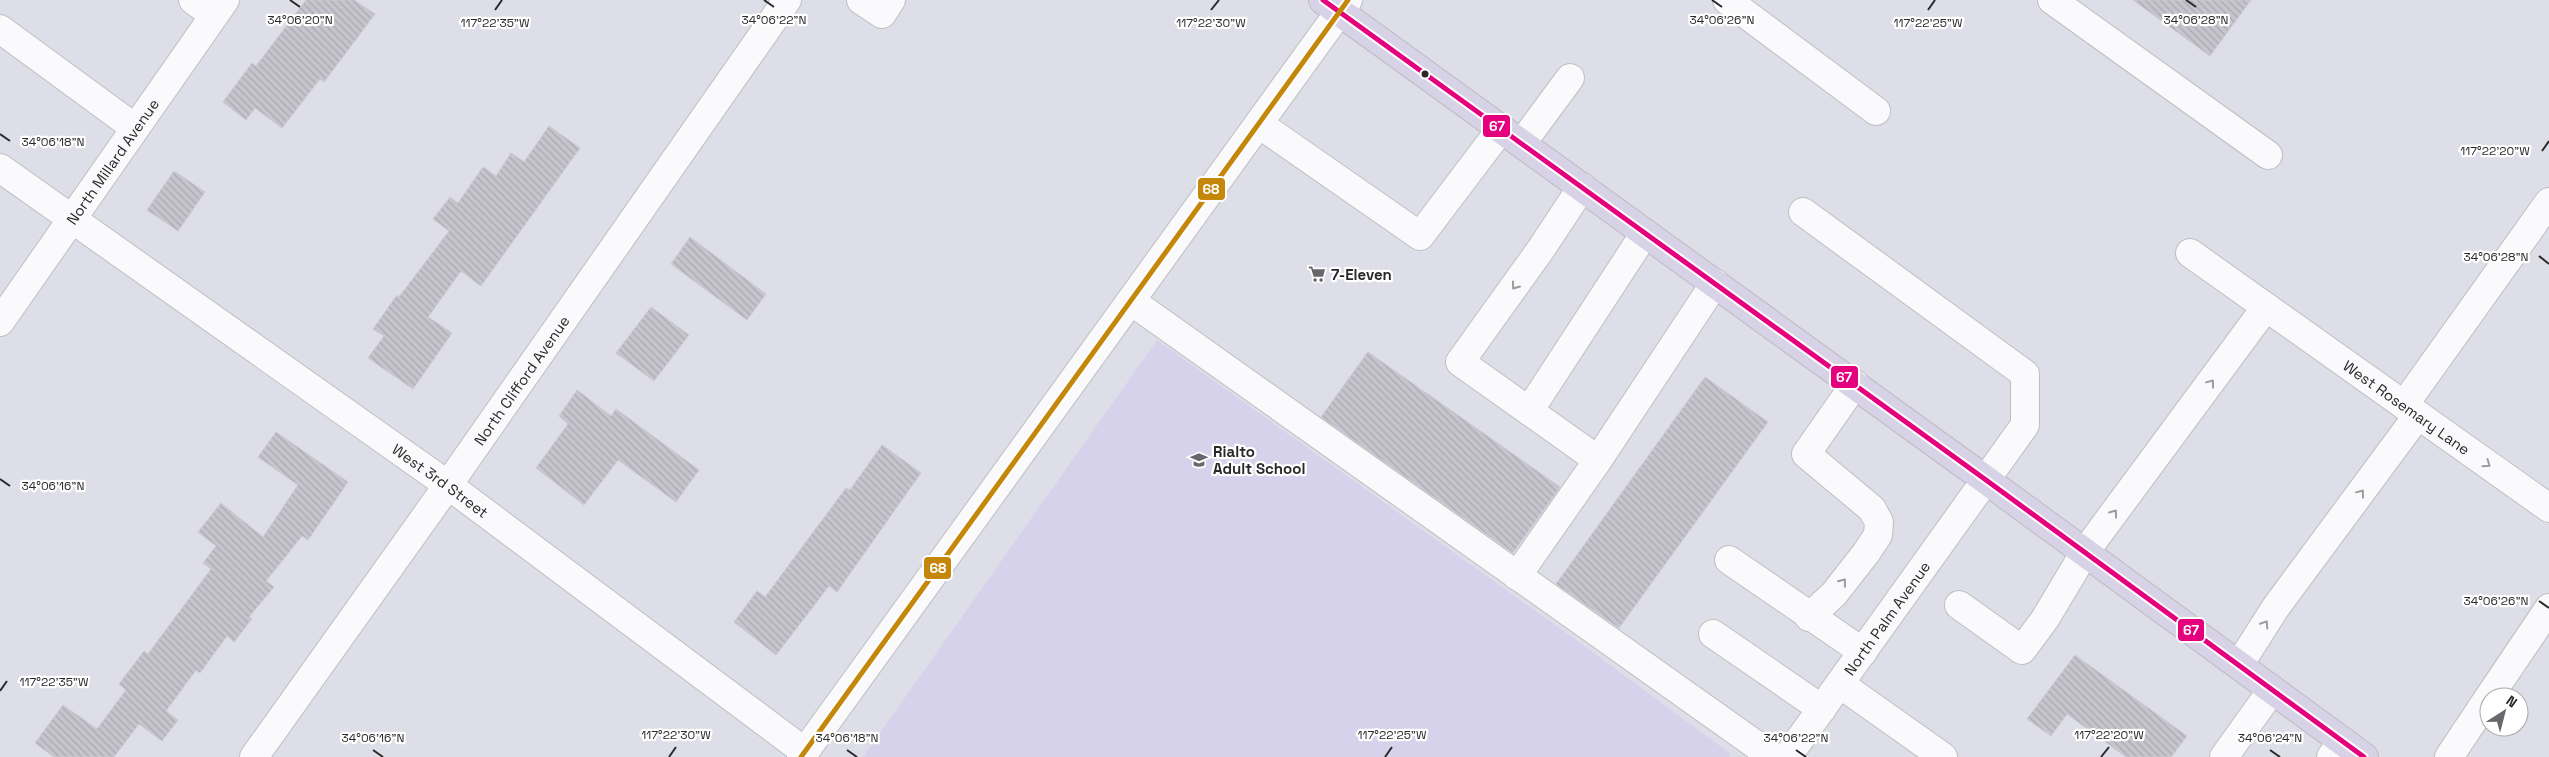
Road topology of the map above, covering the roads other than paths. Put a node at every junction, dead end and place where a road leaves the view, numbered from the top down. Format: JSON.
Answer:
{"nodes":[{"id":1,"x":787,"y":0,"type":"edge"},
{"id":2,"x":861,"y":0,"type":"edge"},
{"id":3,"x":891,"y":0,"type":"edge"},
{"id":4,"x":1727,"y":0,"type":"edge"},
{"id":5,"x":2052,"y":0,"type":"edge"},
{"id":6,"x":1337,"y":4,"type":"edge"},
{"id":7,"x":211,"y":5,"type":"edge"},
{"id":8,"x":0,"y":29,"type":"edge"},
{"id":9,"x":1570,"y":78,"type":"dead end"},
{"id":10,"x":1876,"y":110,"type":"dead end"},
{"id":11,"x":1259,"y":124,"type":"junction"},
{"id":12,"x":135,"y":128,"type":"junction"},
{"id":13,"x":1511,"y":136,"type":"junction"},
{"id":14,"x":2268,"y":155,"type":"dead end"},
{"id":15,"x":0,"y":168,"type":"edge"},
{"id":16,"x":1582,"y":187,"type":"junction"},
{"id":17,"x":2549,"y":202,"type":"edge"},
{"id":18,"x":1803,"y":212,"type":"dead end"},
{"id":19,"x":70,"y":219,"type":"junction"},
{"id":20,"x":1645,"y":233,"type":"junction"},
{"id":21,"x":2190,"y":253,"type":"dead end"},
{"id":22,"x":1715,"y":283,"type":"junction"},
{"id":23,"x":1131,"y":301,"type":"junction"},
{"id":24,"x":2266,"y":307,"type":"junction"},
{"id":25,"x":0,"y":322,"type":"edge"},
{"id":26,"x":1854,"y":384,"type":"junction"},
{"id":27,"x":2411,"y":410,"type":"junction"},
{"id":28,"x":1529,"y":411,"type":"junction"},
{"id":29,"x":1598,"y":460,"type":"junction"},
{"id":30,"x":1986,"y":480,"type":"junction"},
{"id":31,"x":448,"y":484,"type":"junction"},
{"id":32,"x":2549,"y":508,"type":"edge"},
{"id":33,"x":2085,"y":552,"type":"junction"},
{"id":34,"x":1729,"y":560,"type":"dead end"},
{"id":35,"x":1517,"y":576,"type":"junction"},
{"id":36,"x":1959,"y":605,"type":"dead end"},
{"id":37,"x":2549,"y":608,"type":"edge"},
{"id":38,"x":1809,"y":617,"type":"junction"},
{"id":39,"x":1713,"y":634,"type":"dead end"},
{"id":40,"x":1863,"y":652,"type":"junction"},
{"id":41,"x":2239,"y":665,"type":"junction"},
{"id":42,"x":1840,"y":684,"type":"junction"},
{"id":43,"x":2496,"y":687,"type":"edge"},
{"id":44,"x":2272,"y":690,"type":"junction"},
{"id":45,"x":1822,"y":709,"type":"junction"},
{"id":46,"x":2479,"y":712,"type":"edge"},
{"id":47,"x":2346,"y":752,"type":"edge"},
{"id":48,"x":803,"y":754,"type":"edge"},
{"id":49,"x":254,"y":757,"type":"edge"},
{"id":50,"x":1773,"y":757,"type":"edge"},
{"id":51,"x":1787,"y":757,"type":"edge"},
{"id":52,"x":1943,"y":757,"type":"edge"},
{"id":53,"x":2224,"y":757,"type":"edge"},
{"id":54,"x":2449,"y":757,"type":"edge"}],
"edges":[{"from":1,"to":31,"type":"street","name":"North Clifford Avenue"},
{"from":2,"to":3,"type":"street"},
{"from":4,"to":10,"type":"street"},
{"from":5,"to":14,"type":"street"},
{"from":6,"to":11,"type":"street"},
{"from":6,"to":13,"type":"main road"},
{"from":7,"to":12,"type":"street","name":"North Millard Avenue"},
{"from":8,"to":12,"type":"street"},
{"from":9,"to":13,"type":"street"},
{"from":11,"to":13,"type":"street"},
{"from":11,"to":23,"type":"street"},
{"from":12,"to":19,"type":"street","name":"North Millard Avenue"},
{"from":13,"to":16,"type":"main road"},
{"from":15,"to":19,"type":"street","name":"West 3rd Street"},
{"from":16,"to":20,"type":"main road"},
{"from":16,"to":28,"type":"street","one_way":true},
{"from":17,"to":27,"type":"street"},
{"from":18,"to":30,"type":"street","name":"North Palm Avenue"},
{"from":19,"to":25,"type":"street","name":"North Millard Avenue"},
{"from":19,"to":31,"type":"street","name":"West 3rd Street"},
{"from":20,"to":22,"type":"main road"},
{"from":20,"to":28,"type":"street"},
{"from":21,"to":24,"type":"street","name":"West Rosemary Lane"},
{"from":22,"to":26,"type":"main road"},
{"from":22,"to":29,"type":"street"},
{"from":23,"to":35,"type":"street"},
{"from":23,"to":48,"type":"street"},
{"from":24,"to":27,"type":"street","name":"West Rosemary Lane"},
{"from":33,"to":24,"type":"street","one_way":true},
{"from":26,"to":30,"type":"main road"},
{"from":38,"to":26,"type":"street","one_way":true},
{"from":27,"to":32,"type":"street","name":"West Rosemary Lane","one_way":true},
{"from":41,"to":27,"type":"street","one_way":true},
{"from":28,"to":29,"type":"street"},
{"from":29,"to":35,"type":"street"},
{"from":30,"to":33,"type":"main road"},
{"from":30,"to":40,"type":"street","name":"North Palm Avenue"},
{"from":31,"to":48,"type":"street","name":"West 3rd Street"},
{"from":31,"to":49,"type":"street","name":"North Clifford Avenue"},
{"from":33,"to":36,"type":"street"},
{"from":33,"to":41,"type":"main road"},
{"from":34,"to":38,"type":"street"},
{"from":35,"to":50,"type":"street"},
{"from":37,"to":43,"type":"street"},
{"from":38,"to":40,"type":"street"},
{"from":39,"to":45,"type":"street"},
{"from":40,"to":42,"type":"street","name":"North Palm Avenue"},
{"from":41,"to":44,"type":"main road"},
{"from":42,"to":45,"type":"street","name":"North Palm Avenue"},
{"from":42,"to":52,"type":"street"},
{"from":44,"to":47,"type":"main road"},
{"from":44,"to":53,"type":"street"},
{"from":45,"to":51,"type":"street","name":"North Palm Avenue"},
{"from":46,"to":54,"type":"street"}]}
